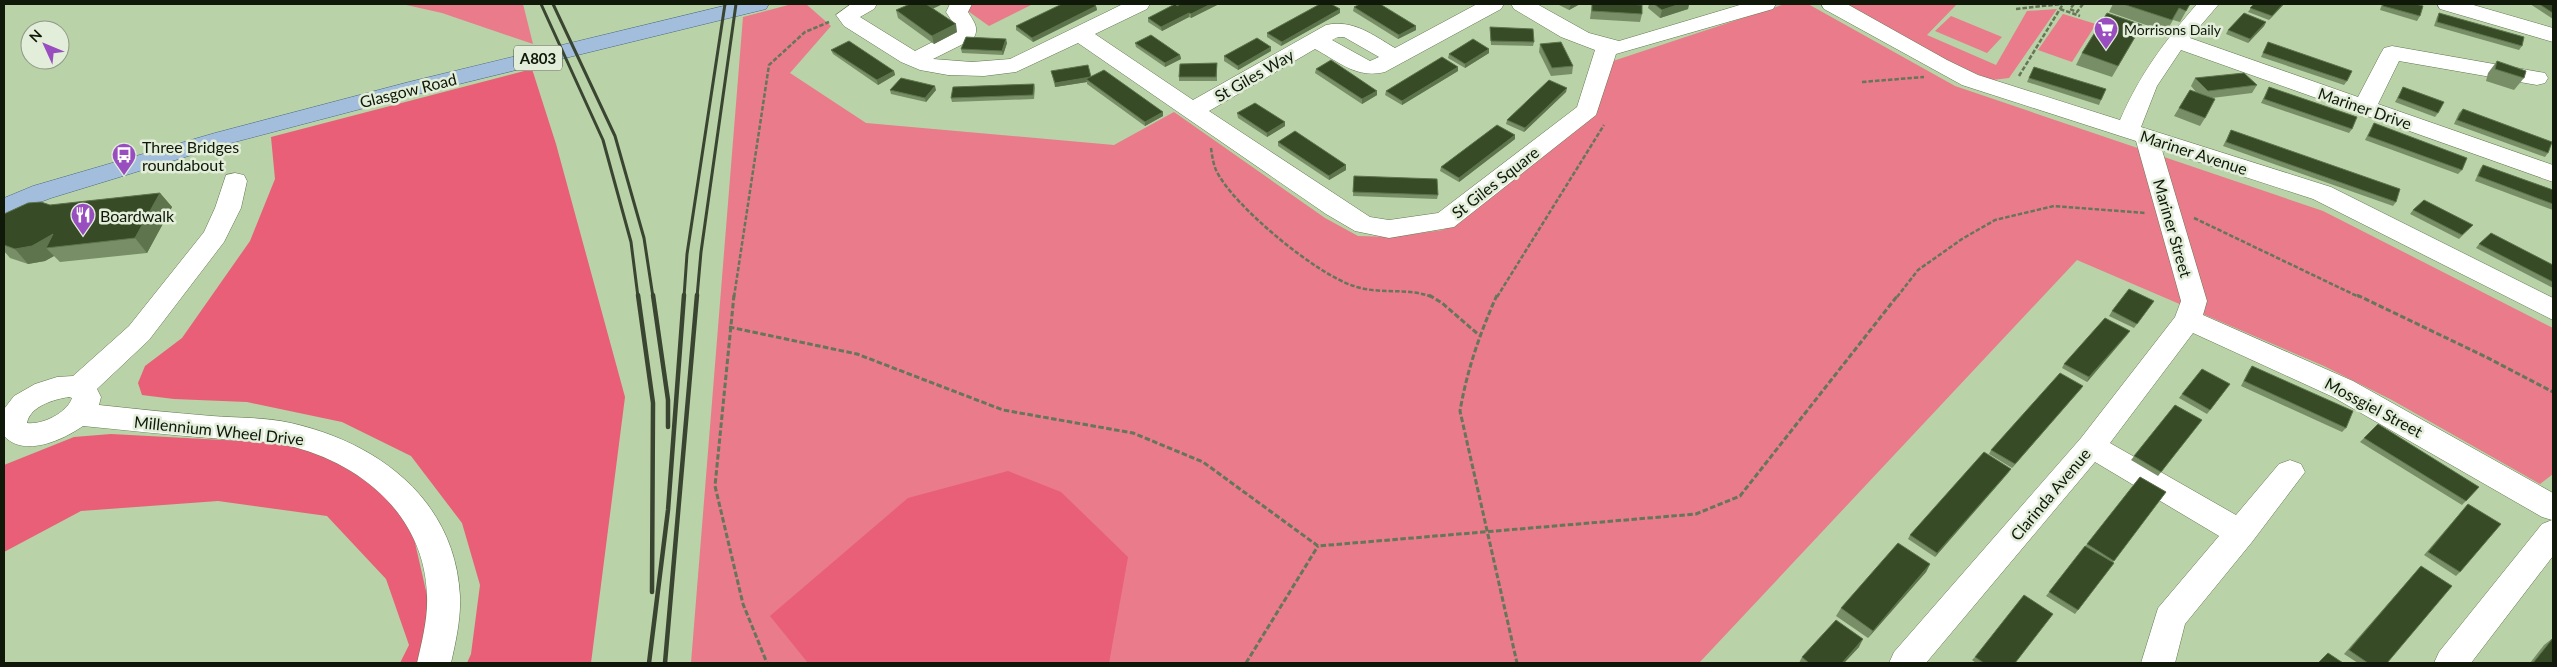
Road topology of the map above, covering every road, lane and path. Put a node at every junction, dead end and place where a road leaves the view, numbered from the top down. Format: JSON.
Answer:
{"nodes":[{"id":1,"x":758,"y":4,"type":"edge"},
{"id":2,"x":866,"y":4,"type":"edge"},
{"id":3,"x":961,"y":4,"type":"edge"},
{"id":4,"x":1139,"y":4,"type":"edge"},
{"id":5,"x":1493,"y":4,"type":"edge"},
{"id":6,"x":1522,"y":4,"type":"edge"},
{"id":7,"x":1765,"y":4,"type":"edge"},
{"id":8,"x":1832,"y":4,"type":"edge"},
{"id":9,"x":2062,"y":4,"type":"edge"},
{"id":10,"x":2074,"y":4,"type":"edge"},
{"id":11,"x":2086,"y":4,"type":"edge"},
{"id":12,"x":2208,"y":4,"type":"edge"},
{"id":13,"x":2448,"y":4,"type":"edge"},
{"id":14,"x":2016,"y":9,"type":"dead end"},
{"id":15,"x":2060,"y":9,"type":"junction"},
{"id":16,"x":2485,"y":9,"type":"edge"},
{"id":17,"x":847,"y":15,"type":"junction"},
{"id":18,"x":2080,"y":16,"type":"dead end"},
{"id":19,"x":1080,"y":33,"type":"junction"},
{"id":20,"x":2553,"y":35,"type":"edge"},
{"id":21,"x":2176,"y":41,"type":"junction"},
{"id":22,"x":1606,"y":48,"type":"junction"},
{"id":23,"x":915,"y":60,"type":"junction"},
{"id":24,"x":1954,"y":72,"type":"junction"},
{"id":25,"x":2538,"y":78,"type":"dead end"},
{"id":26,"x":1862,"y":82,"type":"dead end"},
{"id":27,"x":2008,"y":93,"type":"junction"},
{"id":28,"x":2364,"y":108,"type":"junction"},
{"id":29,"x":1193,"y":110,"type":"junction"},
{"id":30,"x":1588,"y":110,"type":"junction"},
{"id":31,"x":1216,"y":126,"type":"junction"},
{"id":32,"x":2137,"y":134,"type":"junction"},
{"id":33,"x":2553,"y":174,"type":"edge"},
{"id":34,"x":235,"y":181,"type":"dead end"},
{"id":35,"x":60,"y":186,"type":"junction"},
{"id":36,"x":4,"y":196,"type":"edge"},
{"id":37,"x":4,"y":208,"type":"edge"},
{"id":38,"x":2168,"y":215,"type":"junction"},
{"id":39,"x":2553,"y":310,"type":"edge"},
{"id":40,"x":2188,"y":320,"type":"junction"},
{"id":41,"x":729,"y":327,"type":"junction"},
{"id":42,"x":1479,"y":334,"type":"junction"},
{"id":43,"x":2553,"y":392,"type":"edge"},
{"id":44,"x":14,"y":400,"type":"edge"},
{"id":45,"x":79,"y":401,"type":"junction"},
{"id":46,"x":12,"y":441,"type":"edge"},
{"id":47,"x":2091,"y":446,"type":"junction"},
{"id":48,"x":2290,"y":472,"type":"dead end"},
{"id":49,"x":2553,"y":508,"type":"edge"},
{"id":50,"x":1488,"y":533,"type":"junction"},
{"id":51,"x":2241,"y":533,"type":"junction"},
{"id":52,"x":2553,"y":533,"type":"edge"},
{"id":53,"x":1318,"y":546,"type":"junction"},
{"id":54,"x":434,"y":663,"type":"edge"},
{"id":55,"x":767,"y":663,"type":"edge"},
{"id":56,"x":1246,"y":663,"type":"edge"},
{"id":57,"x":1517,"y":663,"type":"edge"},
{"id":58,"x":1906,"y":663,"type":"edge"},
{"id":59,"x":2158,"y":663,"type":"edge"},
{"id":60,"x":2451,"y":663,"type":"edge"}],
"edges":[{"from":1,"to":35,"type":"main road","name":"Glasgow Road","number":"A803"},
{"from":2,"to":17,"type":"street"},
{"from":3,"to":23,"type":"street"},
{"from":4,"to":19,"type":"street"},
{"from":5,"to":29,"type":"street","name":"St Giles Way"},
{"from":6,"to":22,"type":"street"},
{"from":7,"to":22,"type":"street"},
{"from":8,"to":24,"type":"street","name":"Mariner Avenue"},
{"from":9,"to":14,"type":"path"},
{"from":9,"to":15,"type":"path"},
{"from":10,"to":11,"type":"path"},
{"from":12,"to":21,"type":"street"},
{"from":13,"to":16,"type":"street"},
{"from":15,"to":18,"type":"path"},
{"from":15,"to":27,"type":"path"},
{"from":16,"to":20,"type":"street"},
{"from":17,"to":23,"type":"street"},
{"from":17,"to":41,"type":"path"},
{"from":19,"to":23,"type":"street"},
{"from":19,"to":29,"type":"street","name":"St Giles Square"},
{"from":21,"to":28,"type":"street","name":"Mariner Drive"},
{"from":21,"to":32,"type":"street"},
{"from":22,"to":30,"type":"street"},
{"from":24,"to":26,"type":"path"},
{"from":24,"to":27,"type":"street","name":"Mariner Avenue"},
{"from":25,"to":28,"type":"street"},
{"from":27,"to":32,"type":"street","name":"Mariner Avenue"},
{"from":28,"to":33,"type":"street","name":"Mariner Drive"},
{"from":29,"to":31,"type":"street","name":"St Giles Square"},
{"from":30,"to":31,"type":"street","name":"St Giles Square"},
{"from":30,"to":42,"type":"path"},
{"from":31,"to":42,"type":"path"},
{"from":32,"to":38,"type":"street","name":"Mariner Street"},
{"from":32,"to":39,"type":"street","name":"Mariner Avenue"},
{"from":34,"to":45,"type":"street"},
{"from":35,"to":36,"type":"main road","number":"A803"},
{"from":35,"to":37,"type":"main road","number":"A803"},
{"from":38,"to":40,"type":"street","name":"Mariner Street"},
{"from":38,"to":43,"type":"path"},
{"from":38,"to":50,"type":"path"},
{"from":40,"to":47,"type":"street","name":"Clarinda Avenue"},
{"from":40,"to":49,"type":"street","name":"Mossgiel Street"},
{"from":41,"to":53,"type":"path"},
{"from":41,"to":55,"type":"path"},
{"from":42,"to":50,"type":"path"},
{"from":44,"to":45,"type":"street","name":"Millennium Wheel Drive"},
{"from":44,"to":46,"type":"street"},
{"from":45,"to":46,"type":"street"},
{"from":45,"to":54,"type":"street","name":"Millennium Wheel Drive"},
{"from":47,"to":51,"type":"street"},
{"from":47,"to":58,"type":"street","name":"Clarinda Avenue"},
{"from":48,"to":51,"type":"street"},
{"from":50,"to":53,"type":"path"},
{"from":50,"to":57,"type":"path"},
{"from":51,"to":59,"type":"street"},
{"from":52,"to":60,"type":"street"},
{"from":53,"to":56,"type":"path"}]}
